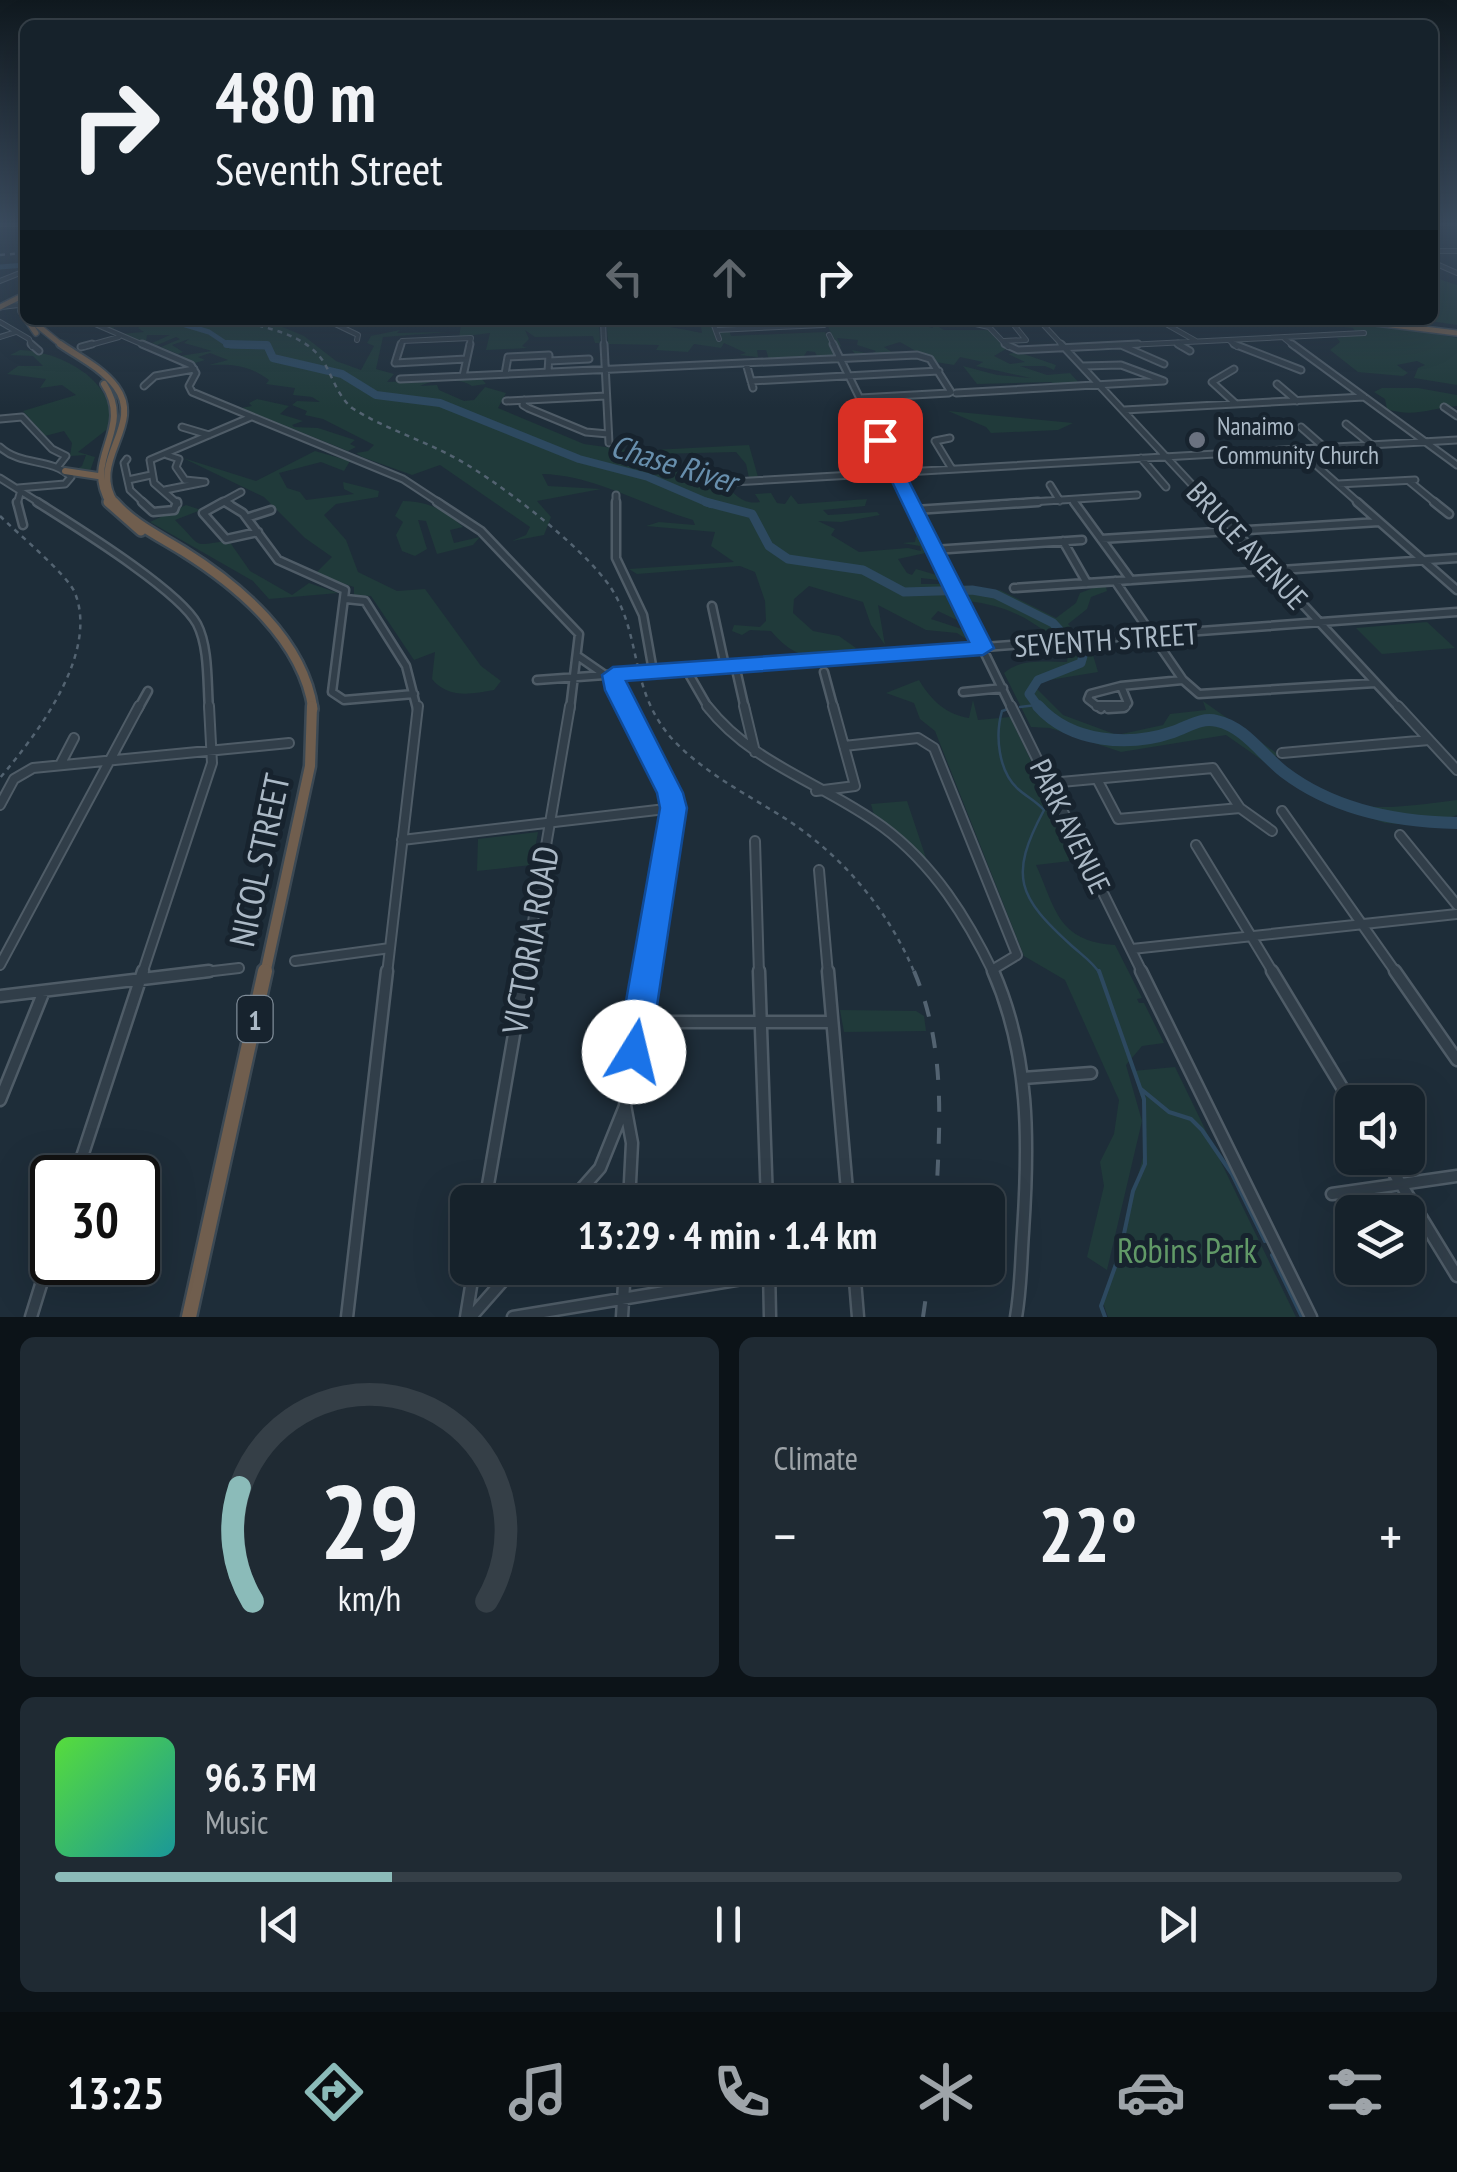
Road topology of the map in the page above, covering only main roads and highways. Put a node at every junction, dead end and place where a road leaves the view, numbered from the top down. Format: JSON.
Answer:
{"nodes":[{"id":1,"x":31,"y":325,"type":"edge"},
{"id":2,"x":36,"y":325,"type":"edge"},
{"id":3,"x":1400,"y":325,"type":"edge"},
{"id":4,"x":1422,"y":325,"type":"edge"},
{"id":5,"x":1457,"y":331,"type":"edge"},
{"id":6,"x":62,"y":468,"type":"road end"},
{"id":7,"x":98,"y":476,"type":"junction"},
{"id":8,"x":212,"y":572,"type":"junction"},
{"id":9,"x":188,"y":1317,"type":"edge"}],
"edges":[{"from":1,"to":7,"type":"highway"},
{"from":2,"to":8,"type":"highway","number":"1"},
{"from":3,"to":5,"type":"highway"},
{"from":4,"to":5,"type":"highway"},
{"from":6,"to":7,"type":"highway"},
{"from":7,"to":8,"type":"highway","number":"1"},
{"from":8,"to":9,"type":"highway","name":"NICOL STREET","number":"1"}]}
